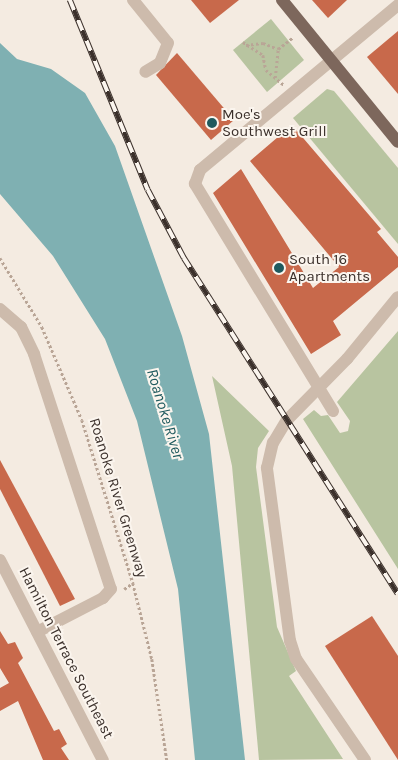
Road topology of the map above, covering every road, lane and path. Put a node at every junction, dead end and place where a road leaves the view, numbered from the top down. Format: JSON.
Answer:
{"nodes":[{"id":1,"x":133,"y":0,"type":"edge"},
{"id":2,"x":282,"y":0,"type":"edge"},
{"id":3,"x":398,"y":5,"type":"edge"},
{"id":4,"x":292,"y":38,"type":"dead end"},
{"id":5,"x":278,"y":48,"type":"junction"},
{"id":6,"x":333,"y":61,"type":"junction"},
{"id":7,"x":144,"y":72,"type":"dead end"},
{"id":8,"x":275,"y":78,"type":"junction"},
{"id":9,"x":284,"y":85,"type":"dead end"},
{"id":10,"x":398,"y":142,"type":"edge"},
{"id":11,"x":0,"y":258,"type":"edge"},
{"id":12,"x":398,"y":297,"type":"edge"},
{"id":13,"x":0,"y":309,"type":"edge"},
{"id":14,"x":317,"y":387,"type":"junction"},
{"id":15,"x":333,"y":410,"type":"dead end"},
{"id":16,"x":0,"y":560,"type":"edge"},
{"id":17,"x":37,"y":632,"type":"junction"},
{"id":18,"x":103,"y":760,"type":"edge"},
{"id":19,"x":167,"y":760,"type":"edge"},
{"id":20,"x":365,"y":760,"type":"edge"}],
"edges":[{"from":1,"to":7,"type":"street"},
{"from":2,"to":6,"type":"main road"},
{"from":3,"to":6,"type":"street"},
{"from":4,"to":5,"type":"path"},
{"from":5,"to":8,"type":"path"},
{"from":5,"to":8,"type":"path"},
{"from":6,"to":10,"type":"main road"},
{"from":6,"to":14,"type":"street"},
{"from":8,"to":9,"type":"path"},
{"from":11,"to":19,"type":"path","name":"Roanoke River Greenway"},
{"from":12,"to":14,"type":"street"},
{"from":13,"to":17,"type":"street"},
{"from":14,"to":15,"type":"street"},
{"from":14,"to":20,"type":"street"},
{"from":16,"to":17,"type":"street","name":"Hamilton Terrace Southeast"},
{"from":17,"to":18,"type":"street","name":"Hamilton Terrace Southeast"}]}
